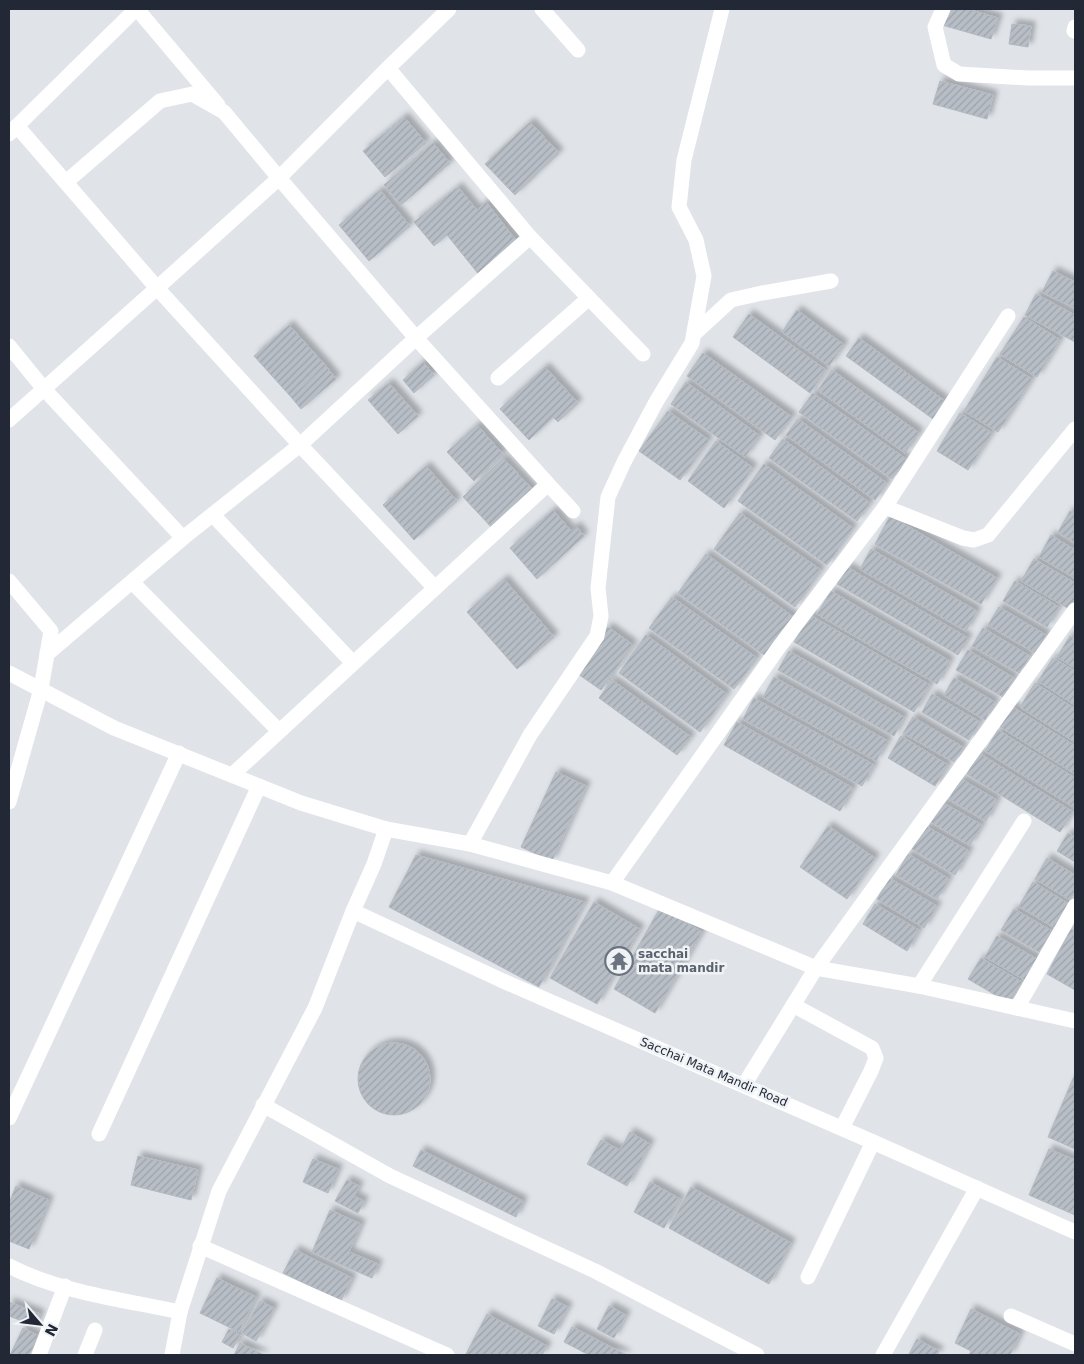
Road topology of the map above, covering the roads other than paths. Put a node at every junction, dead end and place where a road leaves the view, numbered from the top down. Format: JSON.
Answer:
{"nodes":[{"id":1,"x":137,"y":9,"type":"edge"},
{"id":2,"x":449,"y":9,"type":"edge"},
{"id":3,"x":542,"y":9,"type":"edge"},
{"id":4,"x":722,"y":9,"type":"edge"},
{"id":5,"x":931,"y":9,"type":"edge"},
{"id":6,"x":943,"y":9,"type":"edge"},
{"id":7,"x":935,"y":27,"type":"junction"},
{"id":8,"x":578,"y":50,"type":"dead end"},
{"id":9,"x":388,"y":68,"type":"junction"},
{"id":10,"x":1075,"y":78,"type":"edge"},
{"id":11,"x":224,"y":112,"type":"junction"},
{"id":12,"x":13,"y":130,"type":"edge"},
{"id":13,"x":279,"y":178,"type":"junction"},
{"id":14,"x":66,"y":182,"type":"junction"},
{"id":15,"x":530,"y":237,"type":"junction"},
{"id":16,"x":831,"y":280,"type":"dead end"},
{"id":17,"x":157,"y":288,"type":"junction"},
{"id":18,"x":589,"y":298,"type":"junction"},
{"id":19,"x":1008,"y":316,"type":"dead end"},
{"id":20,"x":694,"y":334,"type":"junction"},
{"id":21,"x":416,"y":338,"type":"junction"},
{"id":22,"x":9,"y":346,"type":"edge"},
{"id":23,"x":643,"y":354,"type":"dead end"},
{"id":24,"x":498,"y":378,"type":"dead end"},
{"id":25,"x":44,"y":389,"type":"junction"},
{"id":26,"x":9,"y":420,"type":"edge"},
{"id":27,"x":1075,"y":428,"type":"edge"},
{"id":28,"x":300,"y":445,"type":"junction"},
{"id":29,"x":548,"y":484,"type":"junction"},
{"id":30,"x":885,"y":507,"type":"junction"},
{"id":31,"x":573,"y":510,"type":"dead end"},
{"id":32,"x":212,"y":515,"type":"junction"},
{"id":33,"x":183,"y":538,"type":"junction"},
{"id":34,"x":9,"y":581,"type":"edge"},
{"id":35,"x":132,"y":582,"type":"junction"},
{"id":36,"x":435,"y":588,"type":"junction"},
{"id":37,"x":1075,"y":610,"type":"edge"},
{"id":38,"x":47,"y":654,"type":"junction"},
{"id":39,"x":353,"y":663,"type":"junction"},
{"id":40,"x":9,"y":673,"type":"edge"},
{"id":41,"x":42,"y":689,"type":"junction"},
{"id":42,"x":279,"y":731,"type":"junction"},
{"id":43,"x":178,"y":754,"type":"junction"},
{"id":44,"x":232,"y":775,"type":"junction"},
{"id":45,"x":259,"y":786,"type":"junction"},
{"id":46,"x":9,"y":802,"type":"edge"},
{"id":47,"x":1024,"y":821,"type":"dead end"},
{"id":48,"x":386,"y":829,"type":"junction"},
{"id":49,"x":470,"y":844,"type":"junction"},
{"id":50,"x":612,"y":883,"type":"junction"},
{"id":51,"x":1075,"y":906,"type":"edge"},
{"id":52,"x":353,"y":911,"type":"junction"},
{"id":53,"x":816,"y":968,"type":"junction"},
{"id":54,"x":919,"y":986,"type":"junction"},
{"id":55,"x":793,"y":1004,"type":"junction"},
{"id":56,"x":1017,"y":1008,"type":"junction"},
{"id":57,"x":1075,"y":1022,"type":"edge"},
{"id":58,"x":744,"y":1085,"type":"junction"},
{"id":59,"x":263,"y":1105,"type":"junction"},
{"id":60,"x":9,"y":1118,"type":"edge"},
{"id":61,"x":842,"y":1128,"type":"junction"},
{"id":62,"x":99,"y":1134,"type":"dead end"},
{"id":63,"x":874,"y":1142,"type":"junction"},
{"id":64,"x":977,"y":1188,"type":"junction"},
{"id":65,"x":1075,"y":1232,"type":"edge"},
{"id":66,"x":200,"y":1246,"type":"junction"},
{"id":67,"x":9,"y":1266,"type":"edge"},
{"id":68,"x":808,"y":1277,"type":"dead end"},
{"id":69,"x":65,"y":1286,"type":"junction"},
{"id":70,"x":180,"y":1312,"type":"junction"},
{"id":71,"x":1011,"y":1316,"type":"dead end"},
{"id":72,"x":94,"y":1330,"type":"dead end"},
{"id":73,"x":1075,"y":1344,"type":"edge"},
{"id":74,"x":39,"y":1355,"type":"edge"},
{"id":75,"x":85,"y":1355,"type":"edge"},
{"id":76,"x":172,"y":1355,"type":"edge"},
{"id":77,"x":447,"y":1355,"type":"edge"},
{"id":78,"x":757,"y":1355,"type":"edge"},
{"id":79,"x":883,"y":1355,"type":"edge"}],
"edges":[{"from":1,"to":11,"type":"street"},
{"from":1,"to":12,"type":"street"},
{"from":2,"to":9,"type":"street"},
{"from":3,"to":8,"type":"street"},
{"from":4,"to":20,"type":"street"},
{"from":5,"to":7,"type":"street"},
{"from":6,"to":7,"type":"street"},
{"from":7,"to":10,"type":"street"},
{"from":9,"to":13,"type":"street"},
{"from":9,"to":15,"type":"street"},
{"from":11,"to":13,"type":"street"},
{"from":11,"to":14,"type":"street"},
{"from":12,"to":14,"type":"street"},
{"from":13,"to":17,"type":"street"},
{"from":13,"to":21,"type":"street"},
{"from":14,"to":17,"type":"street"},
{"from":15,"to":18,"type":"street"},
{"from":15,"to":21,"type":"street"},
{"from":16,"to":20,"type":"street"},
{"from":17,"to":25,"type":"street"},
{"from":17,"to":28,"type":"street"},
{"from":18,"to":23,"type":"street"},
{"from":18,"to":24,"type":"street"},
{"from":19,"to":30,"type":"street"},
{"from":20,"to":49,"type":"street"},
{"from":21,"to":28,"type":"street"},
{"from":21,"to":29,"type":"street"},
{"from":22,"to":25,"type":"street"},
{"from":25,"to":26,"type":"street"},
{"from":25,"to":33,"type":"street"},
{"from":27,"to":30,"type":"street"},
{"from":28,"to":32,"type":"street"},
{"from":28,"to":36,"type":"street"},
{"from":29,"to":31,"type":"street"},
{"from":29,"to":36,"type":"street"},
{"from":30,"to":50,"type":"street"},
{"from":32,"to":33,"type":"street"},
{"from":32,"to":39,"type":"street"},
{"from":33,"to":35,"type":"street"},
{"from":34,"to":38,"type":"street"},
{"from":35,"to":38,"type":"street"},
{"from":35,"to":42,"type":"street"},
{"from":36,"to":39,"type":"street"},
{"from":37,"to":53,"type":"street"},
{"from":38,"to":41,"type":"street"},
{"from":39,"to":42,"type":"street"},
{"from":40,"to":41,"type":"street"},
{"from":41,"to":43,"type":"street"},
{"from":41,"to":46,"type":"street"},
{"from":42,"to":44,"type":"street"},
{"from":43,"to":44,"type":"street"},
{"from":43,"to":60,"type":"street"},
{"from":44,"to":45,"type":"street"},
{"from":45,"to":48,"type":"street"},
{"from":45,"to":62,"type":"street"},
{"from":47,"to":54,"type":"street"},
{"from":48,"to":49,"type":"street"},
{"from":48,"to":52,"type":"street"},
{"from":49,"to":50,"type":"street"},
{"from":50,"to":53,"type":"street"},
{"from":51,"to":56,"type":"street"},
{"from":52,"to":58,"type":"street","name":"Sacchai Mata Mandir Road"},
{"from":52,"to":59,"type":"street"},
{"from":53,"to":54,"type":"street"},
{"from":53,"to":55,"type":"street"},
{"from":54,"to":56,"type":"street"},
{"from":55,"to":58,"type":"street"},
{"from":55,"to":61,"type":"street"},
{"from":56,"to":57,"type":"street"},
{"from":58,"to":61,"type":"street","name":"Sacchai Mata Mandir Road"},
{"from":59,"to":66,"type":"street"},
{"from":59,"to":78,"type":"street"},
{"from":61,"to":63,"type":"street","name":"Sacchai Mata Mandir Road"},
{"from":63,"to":64,"type":"street","name":"Sacchai Mata Mandir Road"},
{"from":63,"to":68,"type":"street"},
{"from":64,"to":65,"type":"street","name":"Sacchai Mata Mandir Road"},
{"from":64,"to":79,"type":"street"},
{"from":66,"to":70,"type":"street"},
{"from":66,"to":77,"type":"street"},
{"from":67,"to":69,"type":"street"},
{"from":69,"to":70,"type":"street"},
{"from":69,"to":74,"type":"street"},
{"from":70,"to":76,"type":"street"},
{"from":71,"to":73,"type":"street"},
{"from":72,"to":75,"type":"street"}]}
